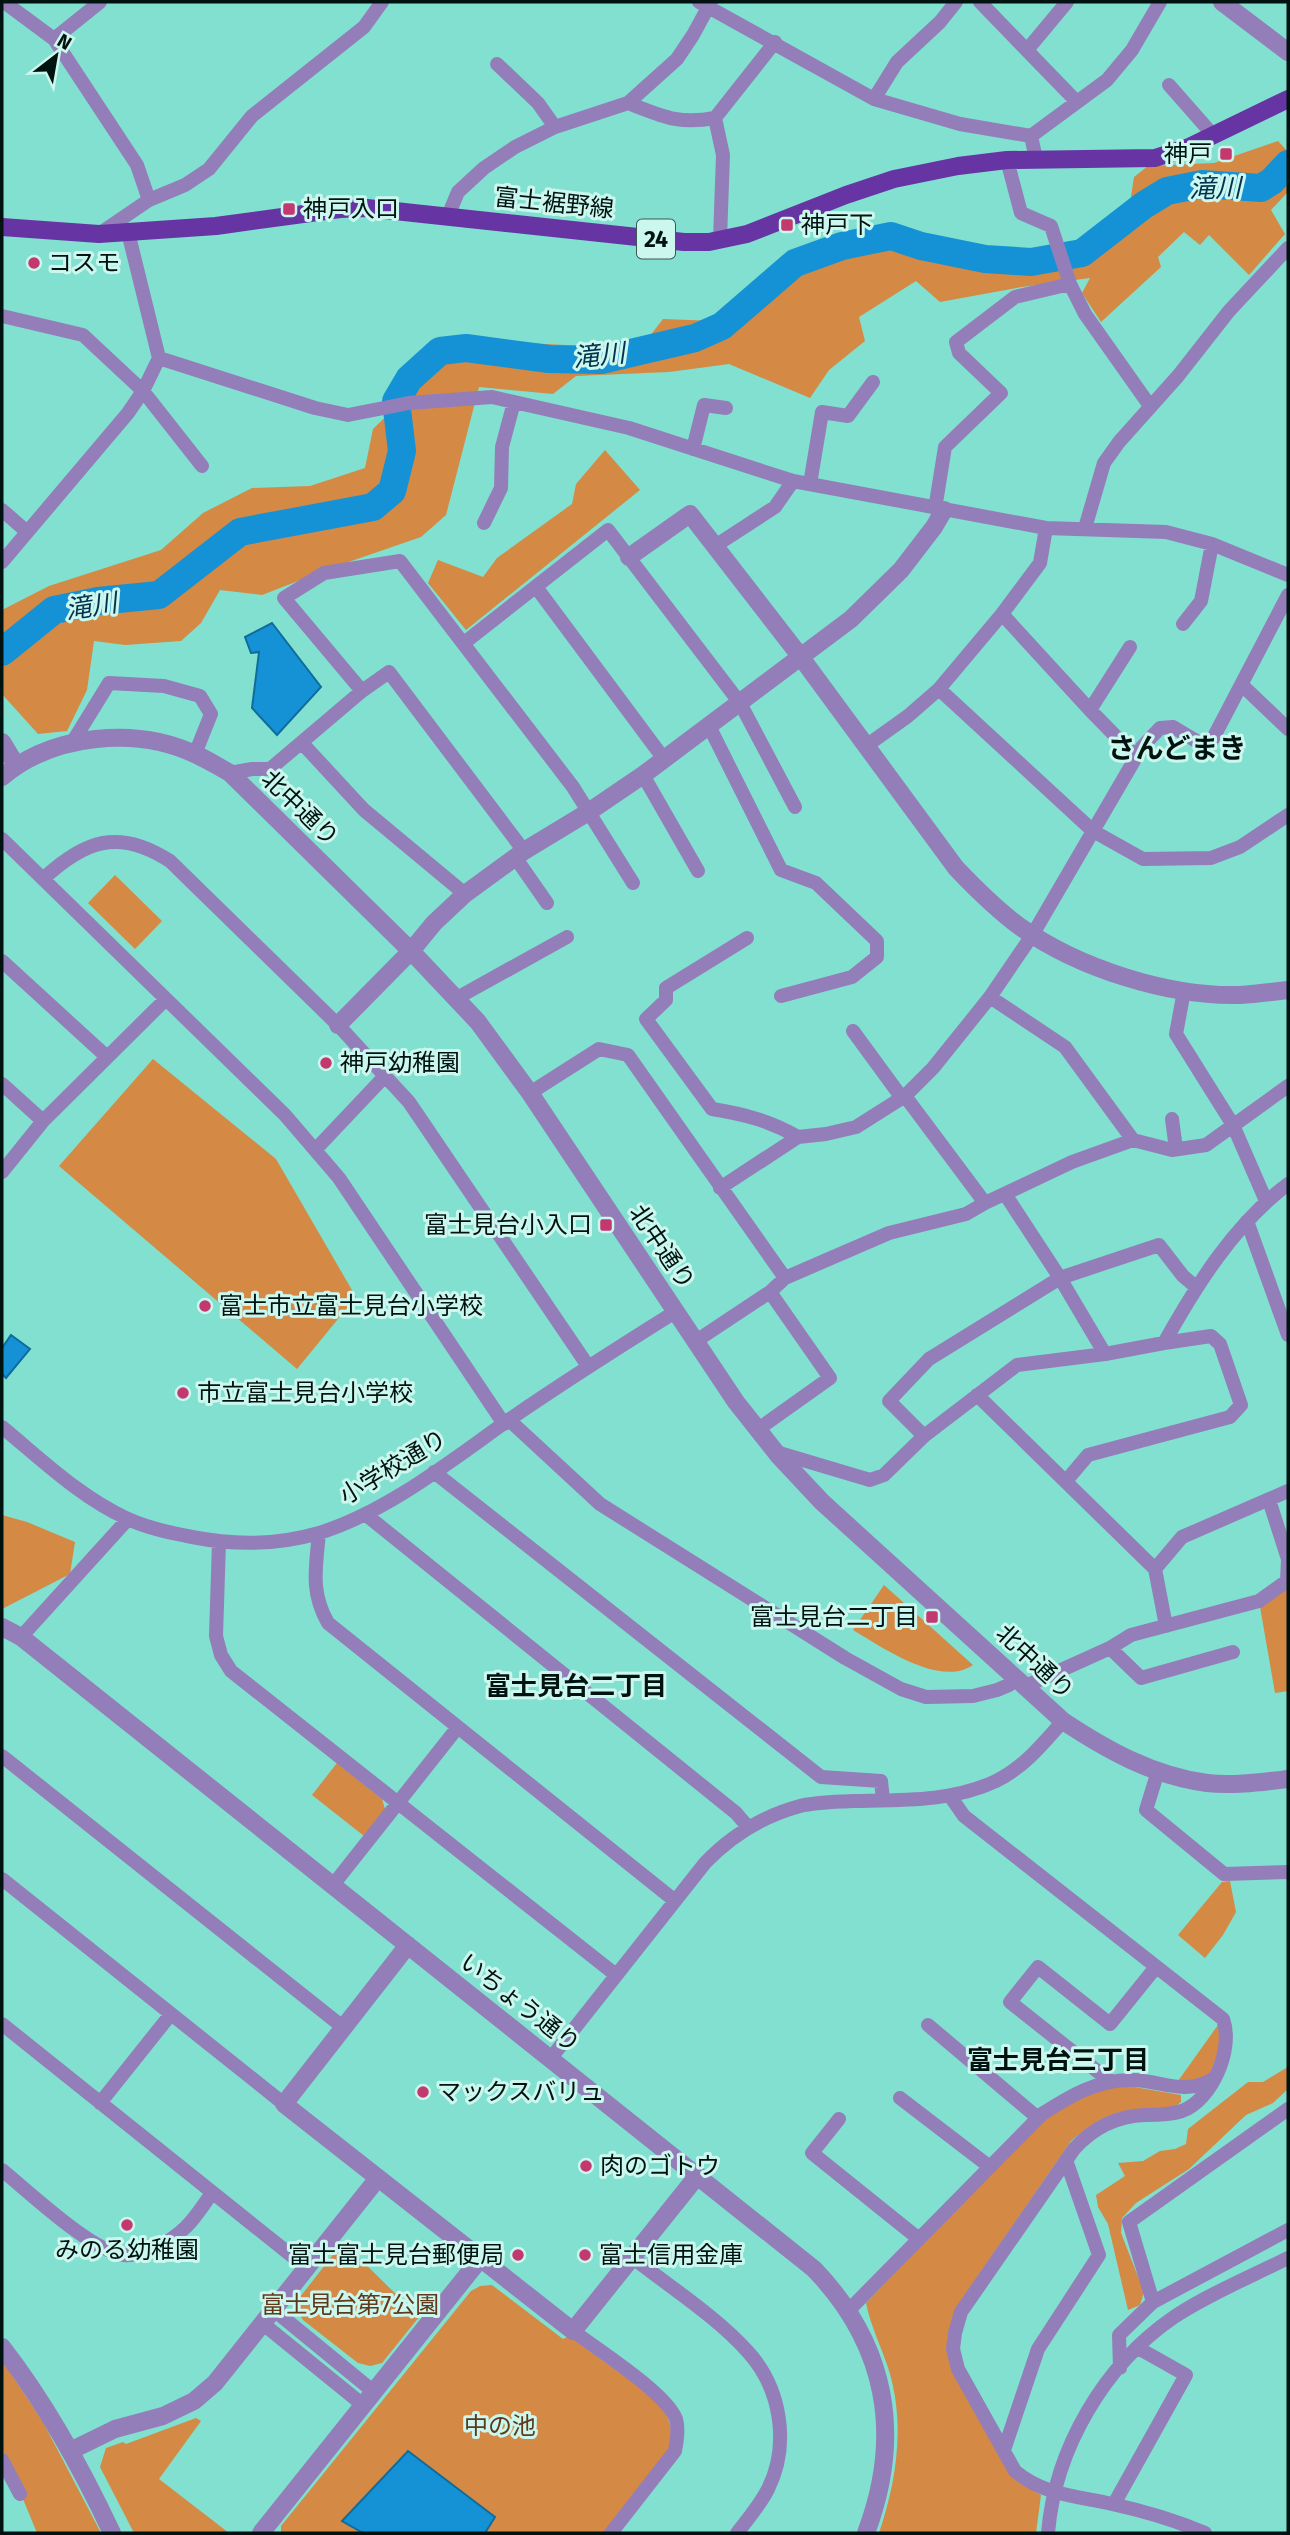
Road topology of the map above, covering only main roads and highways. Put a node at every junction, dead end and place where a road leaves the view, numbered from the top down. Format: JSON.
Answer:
{"nodes":[{"id":1,"x":1288,"y":99,"type":"edge"},
{"id":2,"x":2,"y":227,"type":"edge"}],
"edges":[{"from":1,"to":2,"type":"main road","name":"富士裾野線","number":"24"}]}
